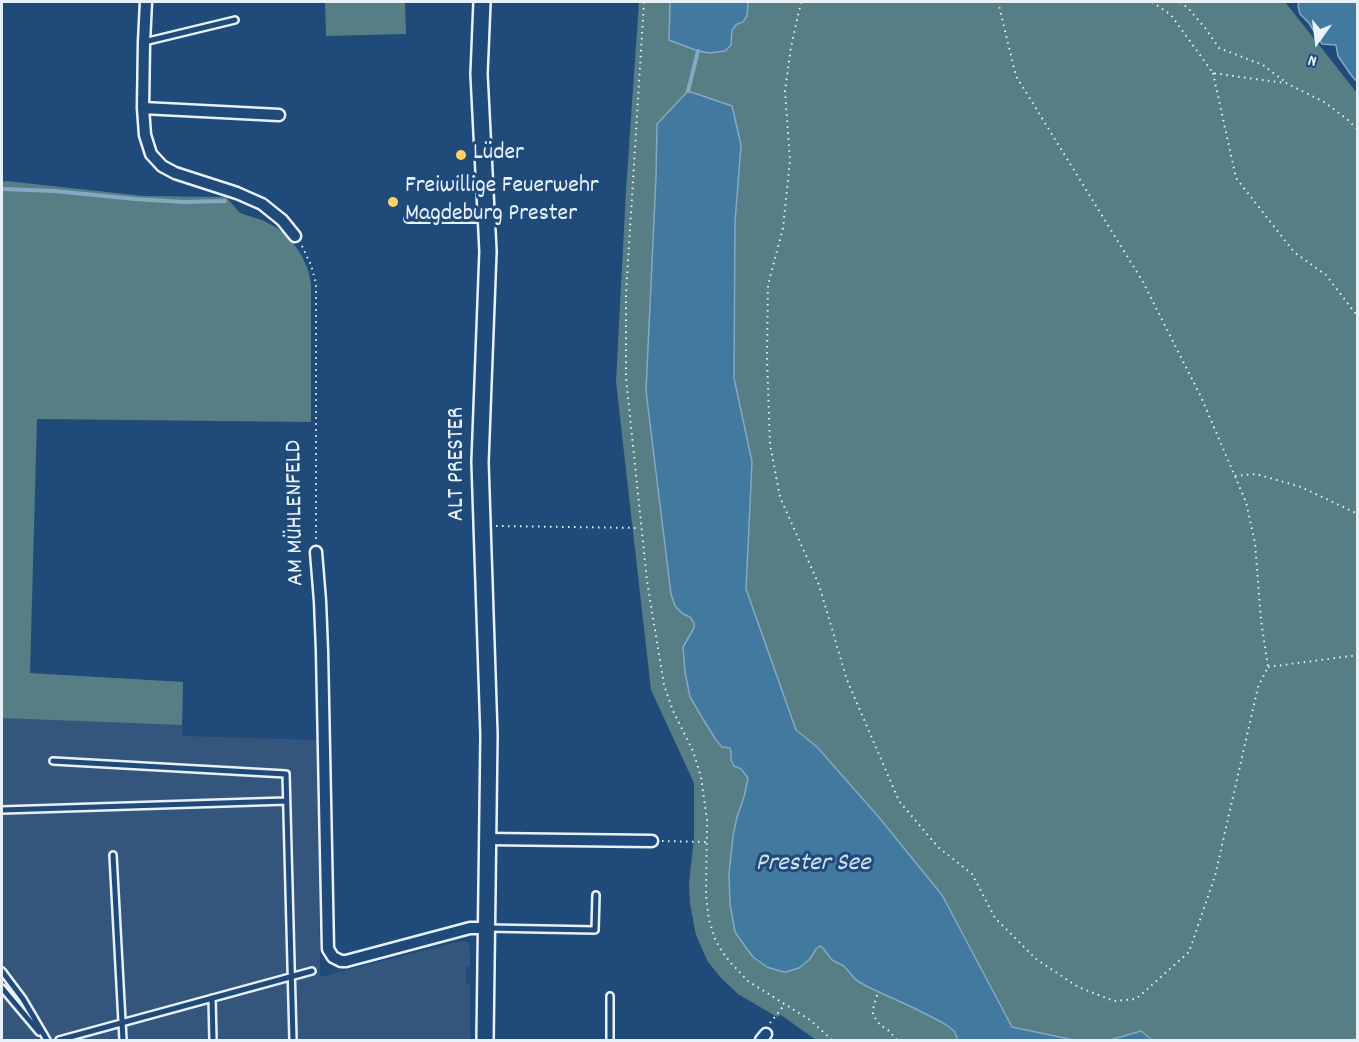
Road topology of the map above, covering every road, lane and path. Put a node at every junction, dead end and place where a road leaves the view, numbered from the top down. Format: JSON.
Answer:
{"nodes":[{"id":1,"x":146,"y":2,"type":"edge"},
{"id":2,"x":482,"y":2,"type":"edge"},
{"id":3,"x":644,"y":2,"type":"edge"},
{"id":4,"x":801,"y":2,"type":"edge"},
{"id":5,"x":998,"y":2,"type":"edge"},
{"id":6,"x":1152,"y":2,"type":"edge"},
{"id":7,"x":1180,"y":2,"type":"edge"},
{"id":8,"x":235,"y":20,"type":"dead end"},
{"id":9,"x":144,"y":42,"type":"junction"},
{"id":10,"x":1213,"y":73,"type":"junction"},
{"id":11,"x":1286,"y":83,"type":"junction"},
{"id":12,"x":143,"y":108,"type":"junction"},
{"id":13,"x":279,"y":115,"type":"dead end"},
{"id":14,"x":1358,"y":130,"type":"edge"},
{"id":15,"x":408,"y":219,"type":"dead end"},
{"id":16,"x":488,"y":219,"type":"junction"},
{"id":17,"x":295,"y":236,"type":"joint"},
{"id":18,"x":1358,"y":317,"type":"edge"},
{"id":19,"x":1235,"y":476,"type":"junction"},
{"id":20,"x":1358,"y":514,"type":"edge"},
{"id":21,"x":481,"y":526,"type":"junction"},
{"id":22,"x":640,"y":528,"type":"junction"},
{"id":23,"x":316,"y":552,"type":"joint"},
{"id":24,"x":1358,"y":655,"type":"edge"},
{"id":25,"x":1268,"y":668,"type":"junction"},
{"id":26,"x":53,"y":761,"type":"dead end"},
{"id":27,"x":286,"y":801,"type":"junction"},
{"id":28,"x":2,"y":810,"type":"edge"},
{"id":29,"x":487,"y":839,"type":"junction"},
{"id":30,"x":652,"y":841,"type":"joint"},
{"id":31,"x":707,"y":842,"type":"junction"},
{"id":32,"x":113,"y":855,"type":"dead end"},
{"id":33,"x":596,"y":895,"type":"dead end"},
{"id":34,"x":486,"y":928,"type":"junction"},
{"id":35,"x":2,"y":971,"type":"edge"},
{"id":36,"x":312,"y":971,"type":"dead end"},
{"id":37,"x":291,"y":976,"type":"junction"},
{"id":38,"x":2,"y":988,"type":"edge"},
{"id":39,"x":877,"y":995,"type":"dead end"},
{"id":40,"x":610,"y":996,"type":"dead end"},
{"id":41,"x":212,"y":998,"type":"junction"},
{"id":42,"x":785,"y":1004,"type":"junction"},
{"id":43,"x":122,"y":1023,"type":"junction"},
{"id":44,"x":764,"y":1037,"type":"edge"},
{"id":45,"x":1358,"y":1037,"type":"edge"},
{"id":46,"x":46,"y":1041,"type":"edge"},
{"id":47,"x":59,"y":1041,"type":"edge"},
{"id":48,"x":123,"y":1041,"type":"edge"},
{"id":49,"x":213,"y":1041,"type":"edge"},
{"id":50,"x":293,"y":1041,"type":"edge"},
{"id":51,"x":485,"y":1041,"type":"edge"},
{"id":52,"x":610,"y":1041,"type":"edge"},
{"id":53,"x":832,"y":1041,"type":"edge"},
{"id":54,"x":897,"y":1041,"type":"edge"},
{"id":55,"x":1354,"y":1041,"type":"edge"}],
"edges":[{"from":1,"to":9,"type":"street"},
{"from":2,"to":16,"type":"main road","name":"ALT PRESTER"},
{"from":3,"to":22,"type":"path"},
{"from":4,"to":25,"type":"path"},
{"from":5,"to":19,"type":"path"},
{"from":6,"to":10,"type":"path"},
{"from":7,"to":11,"type":"path"},
{"from":8,"to":9,"type":"lane"},
{"from":9,"to":12,"type":"street"},
{"from":10,"to":11,"type":"path"},
{"from":10,"to":18,"type":"path"},
{"from":11,"to":14,"type":"path"},
{"from":12,"to":13,"type":"street"},
{"from":12,"to":17,"type":"street"},
{"from":15,"to":16,"type":"lane"},
{"from":16,"to":21,"type":"main road","name":"ALT PRESTER"},
{"from":17,"to":23,"type":"path","name":"AM MÜHLENFELD"},
{"from":19,"to":20,"type":"path"},
{"from":19,"to":25,"type":"path"},
{"from":21,"to":22,"type":"path"},
{"from":21,"to":29,"type":"main road","name":"ALT PRESTER"},
{"from":22,"to":31,"type":"path"},
{"from":23,"to":34,"type":"street","name":"AM MÜHLENFELD"},
{"from":24,"to":25,"type":"path"},
{"from":26,"to":27,"type":"lane"},
{"from":27,"to":28,"type":"lane"},
{"from":27,"to":37,"type":"lane"},
{"from":29,"to":30,"type":"street"},
{"from":29,"to":34,"type":"main road","name":"ALT PRESTER"},
{"from":30,"to":31,"type":"path"},
{"from":31,"to":42,"type":"path"},
{"from":32,"to":43,"type":"lane"},
{"from":33,"to":34,"type":"lane"},
{"from":34,"to":51,"type":"main road","name":"ALT PRESTER"},
{"from":35,"to":46,"type":"lane"},
{"from":36,"to":37,"type":"lane"},
{"from":37,"to":41,"type":"lane"},
{"from":37,"to":50,"type":"lane"},
{"from":38,"to":46,"type":"lane"},
{"from":39,"to":54,"type":"path"},
{"from":40,"to":52,"type":"lane"},
{"from":41,"to":43,"type":"lane"},
{"from":41,"to":49,"type":"lane"},
{"from":42,"to":44,"type":"path"},
{"from":42,"to":53,"type":"path"},
{"from":43,"to":47,"type":"lane"},
{"from":43,"to":48,"type":"lane"},
{"from":45,"to":55,"type":"path"}]}
